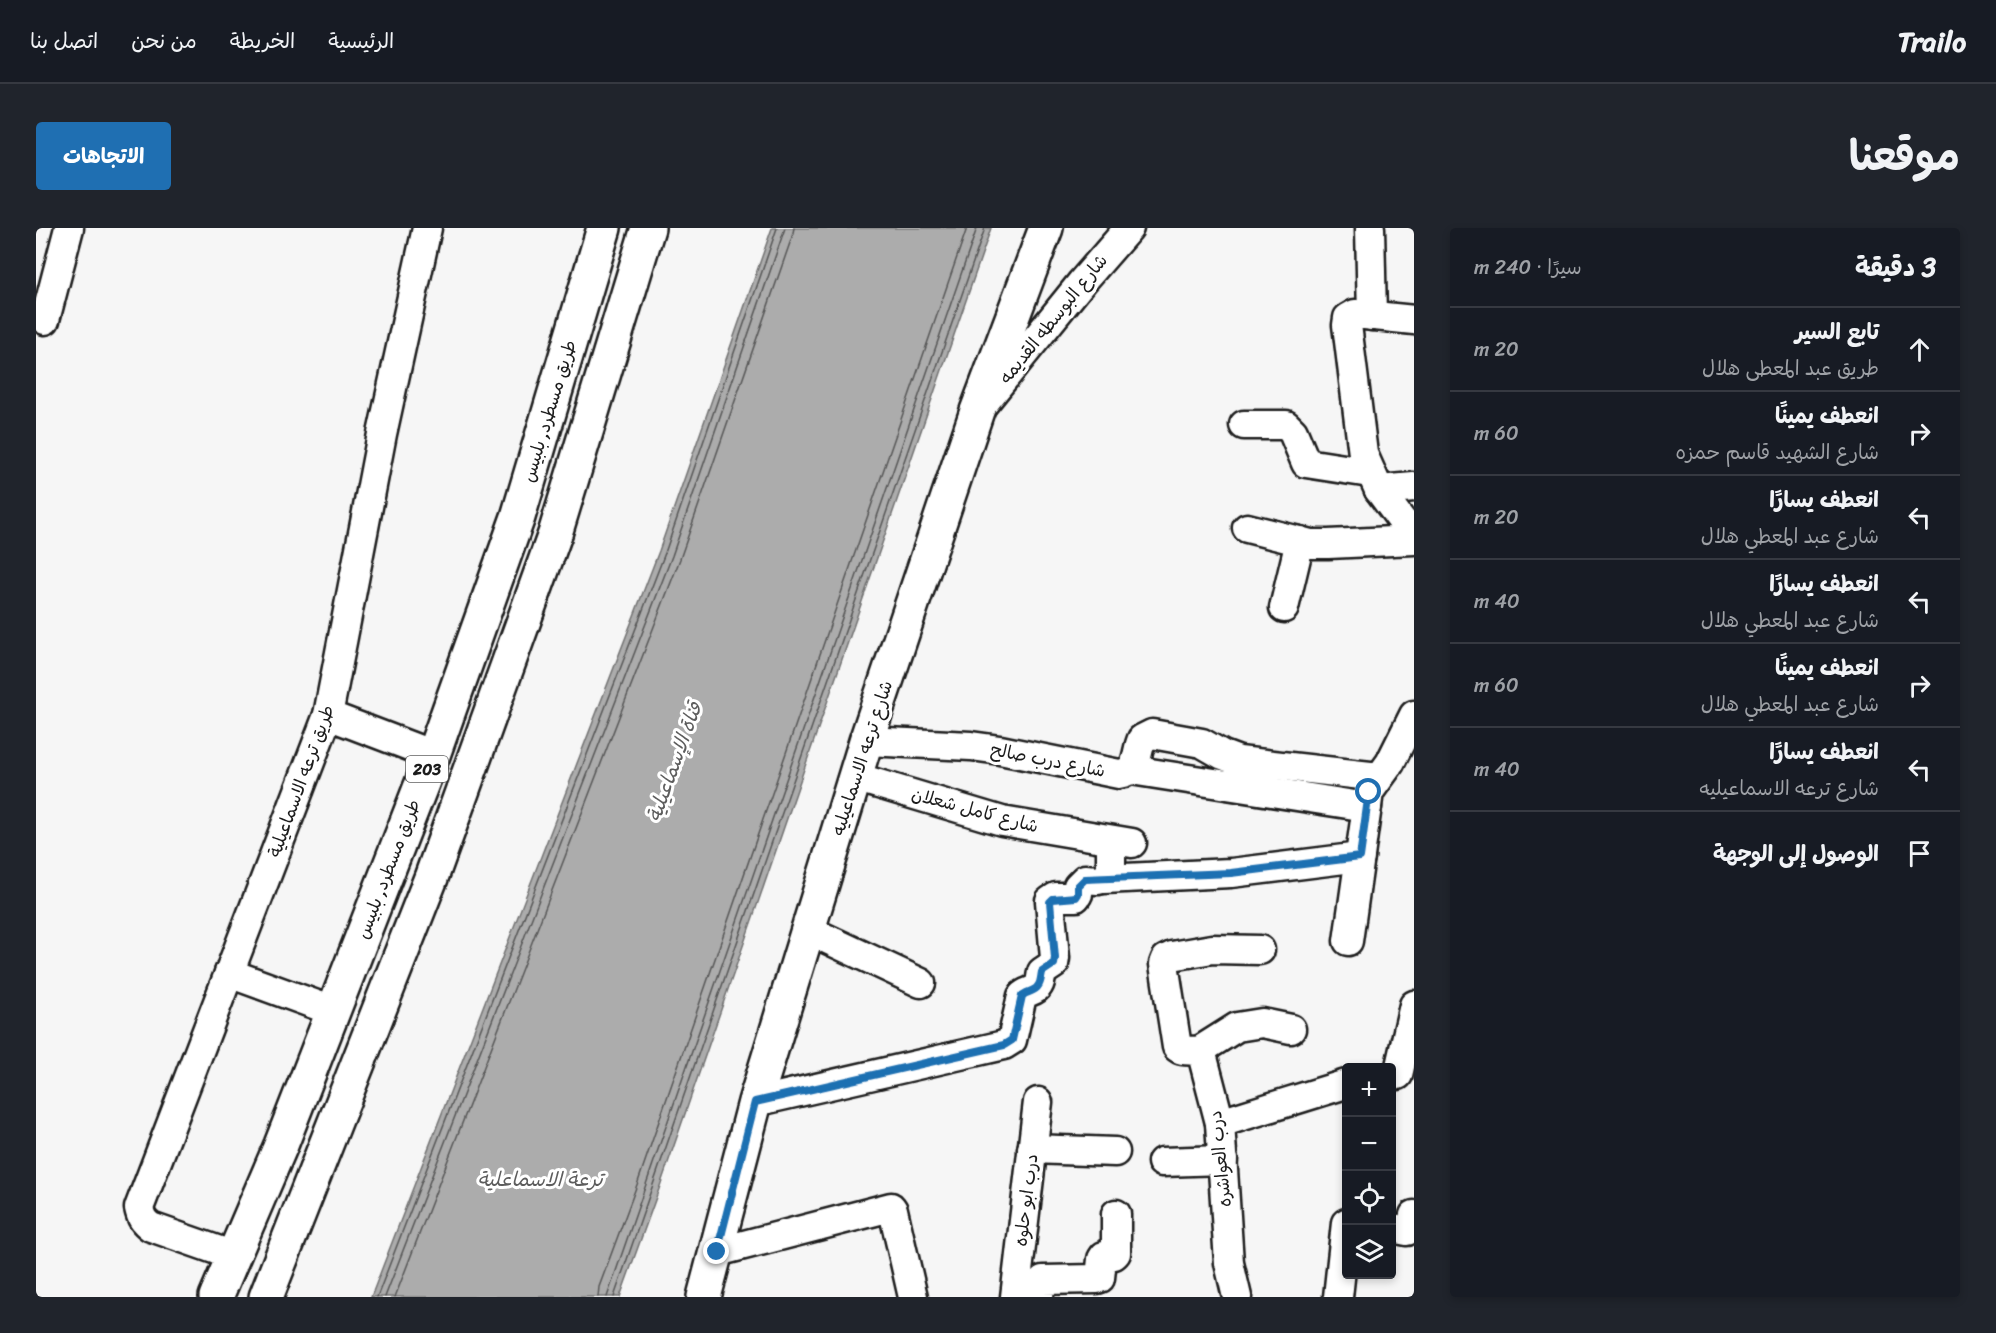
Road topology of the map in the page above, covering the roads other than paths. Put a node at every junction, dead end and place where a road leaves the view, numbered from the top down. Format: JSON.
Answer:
{"nodes":[{"id":1,"x":69,"y":228,"type":"edge"},
{"id":2,"x":427,"y":228,"type":"edge"},
{"id":3,"x":604,"y":228,"type":"edge"},
{"id":4,"x":648,"y":228,"type":"edge"},
{"id":5,"x":1046,"y":228,"type":"edge"},
{"id":6,"x":1129,"y":228,"type":"edge"},
{"id":7,"x":1370,"y":228,"type":"edge"},
{"id":8,"x":1372,"y":316,"type":"junction"},
{"id":9,"x":45,"y":320,"type":"dead end"},
{"id":10,"x":1414,"y":320,"type":"edge"},
{"id":11,"x":977,"y":411,"type":"junction"},
{"id":12,"x":1244,"y":424,"type":"dead end"},
{"id":13,"x":1374,"y":482,"type":"junction"},
{"id":14,"x":1414,"y":487,"type":"edge"},
{"id":15,"x":1247,"y":528,"type":"dead end"},
{"id":16,"x":1414,"y":532,"type":"edge"},
{"id":17,"x":1414,"y":540,"type":"edge"},
{"id":18,"x":1300,"y":541,"type":"junction"},
{"id":19,"x":1284,"y":608,"type":"dead end"},
{"id":20,"x":328,"y":715,"type":"junction"},
{"id":21,"x":1411,"y":727,"type":"edge"},
{"id":22,"x":866,"y":741,"type":"junction"},
{"id":23,"x":433,"y":755,"type":"junction"},
{"id":24,"x":1131,"y":770,"type":"junction"},
{"id":25,"x":855,"y":777,"type":"junction"},
{"id":26,"x":1379,"y":777,"type":"junction"},
{"id":27,"x":1367,"y":807,"type":"junction"},
{"id":28,"x":1360,"y":857,"type":"junction"},
{"id":29,"x":1104,"y":879,"type":"junction"},
{"id":30,"x":808,"y":930,"type":"junction"},
{"id":31,"x":1348,"y":941,"type":"dead end"},
{"id":32,"x":1260,"y":950,"type":"dead end"},
{"id":33,"x":229,"y":973,"type":"junction"},
{"id":34,"x":921,"y":983,"type":"dead end"},
{"id":35,"x":1414,"y":1005,"type":"edge"},
{"id":36,"x":333,"y":1011,"type":"junction"},
{"id":37,"x":1291,"y":1029,"type":"dead end"},
{"id":38,"x":1199,"y":1051,"type":"junction"},
{"id":39,"x":1401,"y":1075,"type":"edge"},
{"id":40,"x":1342,"y":1086,"type":"edge"},
{"id":41,"x":755,"y":1102,"type":"junction"},
{"id":42,"x":1038,"y":1102,"type":"dead end"},
{"id":43,"x":1220,"y":1123,"type":"junction"},
{"id":44,"x":1032,"y":1149,"type":"junction"},
{"id":45,"x":1115,"y":1152,"type":"dead end"},
{"id":46,"x":1223,"y":1160,"type":"junction"},
{"id":47,"x":1162,"y":1162,"type":"dead end"},
{"id":48,"x":1116,"y":1214,"type":"dead end"},
{"id":49,"x":1414,"y":1215,"type":"edge"},
{"id":50,"x":1347,"y":1225,"type":"edge"},
{"id":51,"x":1396,"y":1229,"type":"edge"},
{"id":52,"x":717,"y":1252,"type":"junction"},
{"id":53,"x":234,"y":1256,"type":"junction"},
{"id":54,"x":216,"y":1297,"type":"edge"},
{"id":55,"x":266,"y":1297,"type":"edge"},
{"id":56,"x":704,"y":1297,"type":"edge"},
{"id":57,"x":913,"y":1297,"type":"edge"},
{"id":58,"x":1015,"y":1297,"type":"edge"},
{"id":59,"x":1039,"y":1297,"type":"edge"},
{"id":60,"x":1237,"y":1297,"type":"edge"},
{"id":61,"x":1338,"y":1297,"type":"edge"}],
"edges":[{"from":1,"to":9,"type":"street"},
{"from":2,"to":20,"type":"street","name":"طريق ترعه الاسماعيلية"},
{"from":3,"to":23,"type":"main road","name":"طريق مسطرد, بلبيس","number":"203"},
{"from":4,"to":55,"type":"main road","number":"203"},
{"from":5,"to":11,"type":"main road","name":"شارع ترعه الاسماعيليه"},
{"from":6,"to":11,"type":"street","name":"شارع البوسطه القديمه"},
{"from":7,"to":8,"type":"street"},
{"from":8,"to":10,"type":"street"},
{"from":8,"to":13,"type":"street"},
{"from":11,"to":22,"type":"main road","name":"شارع ترعه الاسماعيليه"},
{"from":12,"to":13,"type":"street"},
{"from":13,"to":14,"type":"street"},
{"from":13,"to":16,"type":"street"},
{"from":15,"to":18,"type":"street"},
{"from":17,"to":18,"type":"street"},
{"from":18,"to":19,"type":"street"},
{"from":20,"to":23,"type":"street"},
{"from":20,"to":33,"type":"street","name":"طريق ترعه الاسماعيلية"},
{"from":21,"to":26,"type":"street"},
{"from":22,"to":24,"type":"street","name":"شارع درب صالح"},
{"from":22,"to":25,"type":"main road","name":"شارع ترعه الاسماعيليه"},
{"from":23,"to":36,"type":"main road","name":"طريق مسطرد, بلبيس","number":"203"},
{"from":24,"to":26,"type":"street","name":"شارع درب صالح"},
{"from":24,"to":27,"type":"street"},
{"from":25,"to":29,"type":"street","name":"شارع كامل شعلان"},
{"from":25,"to":30,"type":"main road","name":"شارع ترعه الاسماعيليه"},
{"from":26,"to":27,"type":"street"},
{"from":27,"to":28,"type":"street"},
{"from":28,"to":29,"type":"street"},
{"from":28,"to":31,"type":"street"},
{"from":29,"to":41,"type":"street"},
{"from":30,"to":34,"type":"street"},
{"from":30,"to":41,"type":"main road","name":"شارع ترعه الاسماعيليه"},
{"from":32,"to":38,"type":"street"},
{"from":33,"to":36,"type":"street"},
{"from":33,"to":53,"type":"street","name":"طريق ترعه الاسماعيلية"},
{"from":35,"to":39,"type":"street"},
{"from":36,"to":53,"type":"main road","name":"طريق مسطرد, بلبيس","number":"203"},
{"from":37,"to":38,"type":"street"},
{"from":38,"to":43,"type":"street","name":"درب العواشره"},
{"from":40,"to":43,"type":"street"},
{"from":41,"to":52,"type":"main road","name":"شارع ترعه الاسماعيليه"},
{"from":42,"to":44,"type":"street","name":"درب ابو حلوه"},
{"from":43,"to":46,"type":"street","name":"درب العواشره"},
{"from":44,"to":45,"type":"street"},
{"from":44,"to":58,"type":"street","name":"درب ابو حلوه"},
{"from":46,"to":47,"type":"street"},
{"from":46,"to":60,"type":"street","name":"درب العواشره"},
{"from":48,"to":59,"type":"street"},
{"from":49,"to":51,"type":"street"},
{"from":50,"to":61,"type":"street"},
{"from":52,"to":56,"type":"main road","name":"شارع ترعه الاسماعيليه"},
{"from":52,"to":57,"type":"street"},
{"from":53,"to":54,"type":"main road","name":"طريق مسطرد, بلبيس","number":"203"}]}
